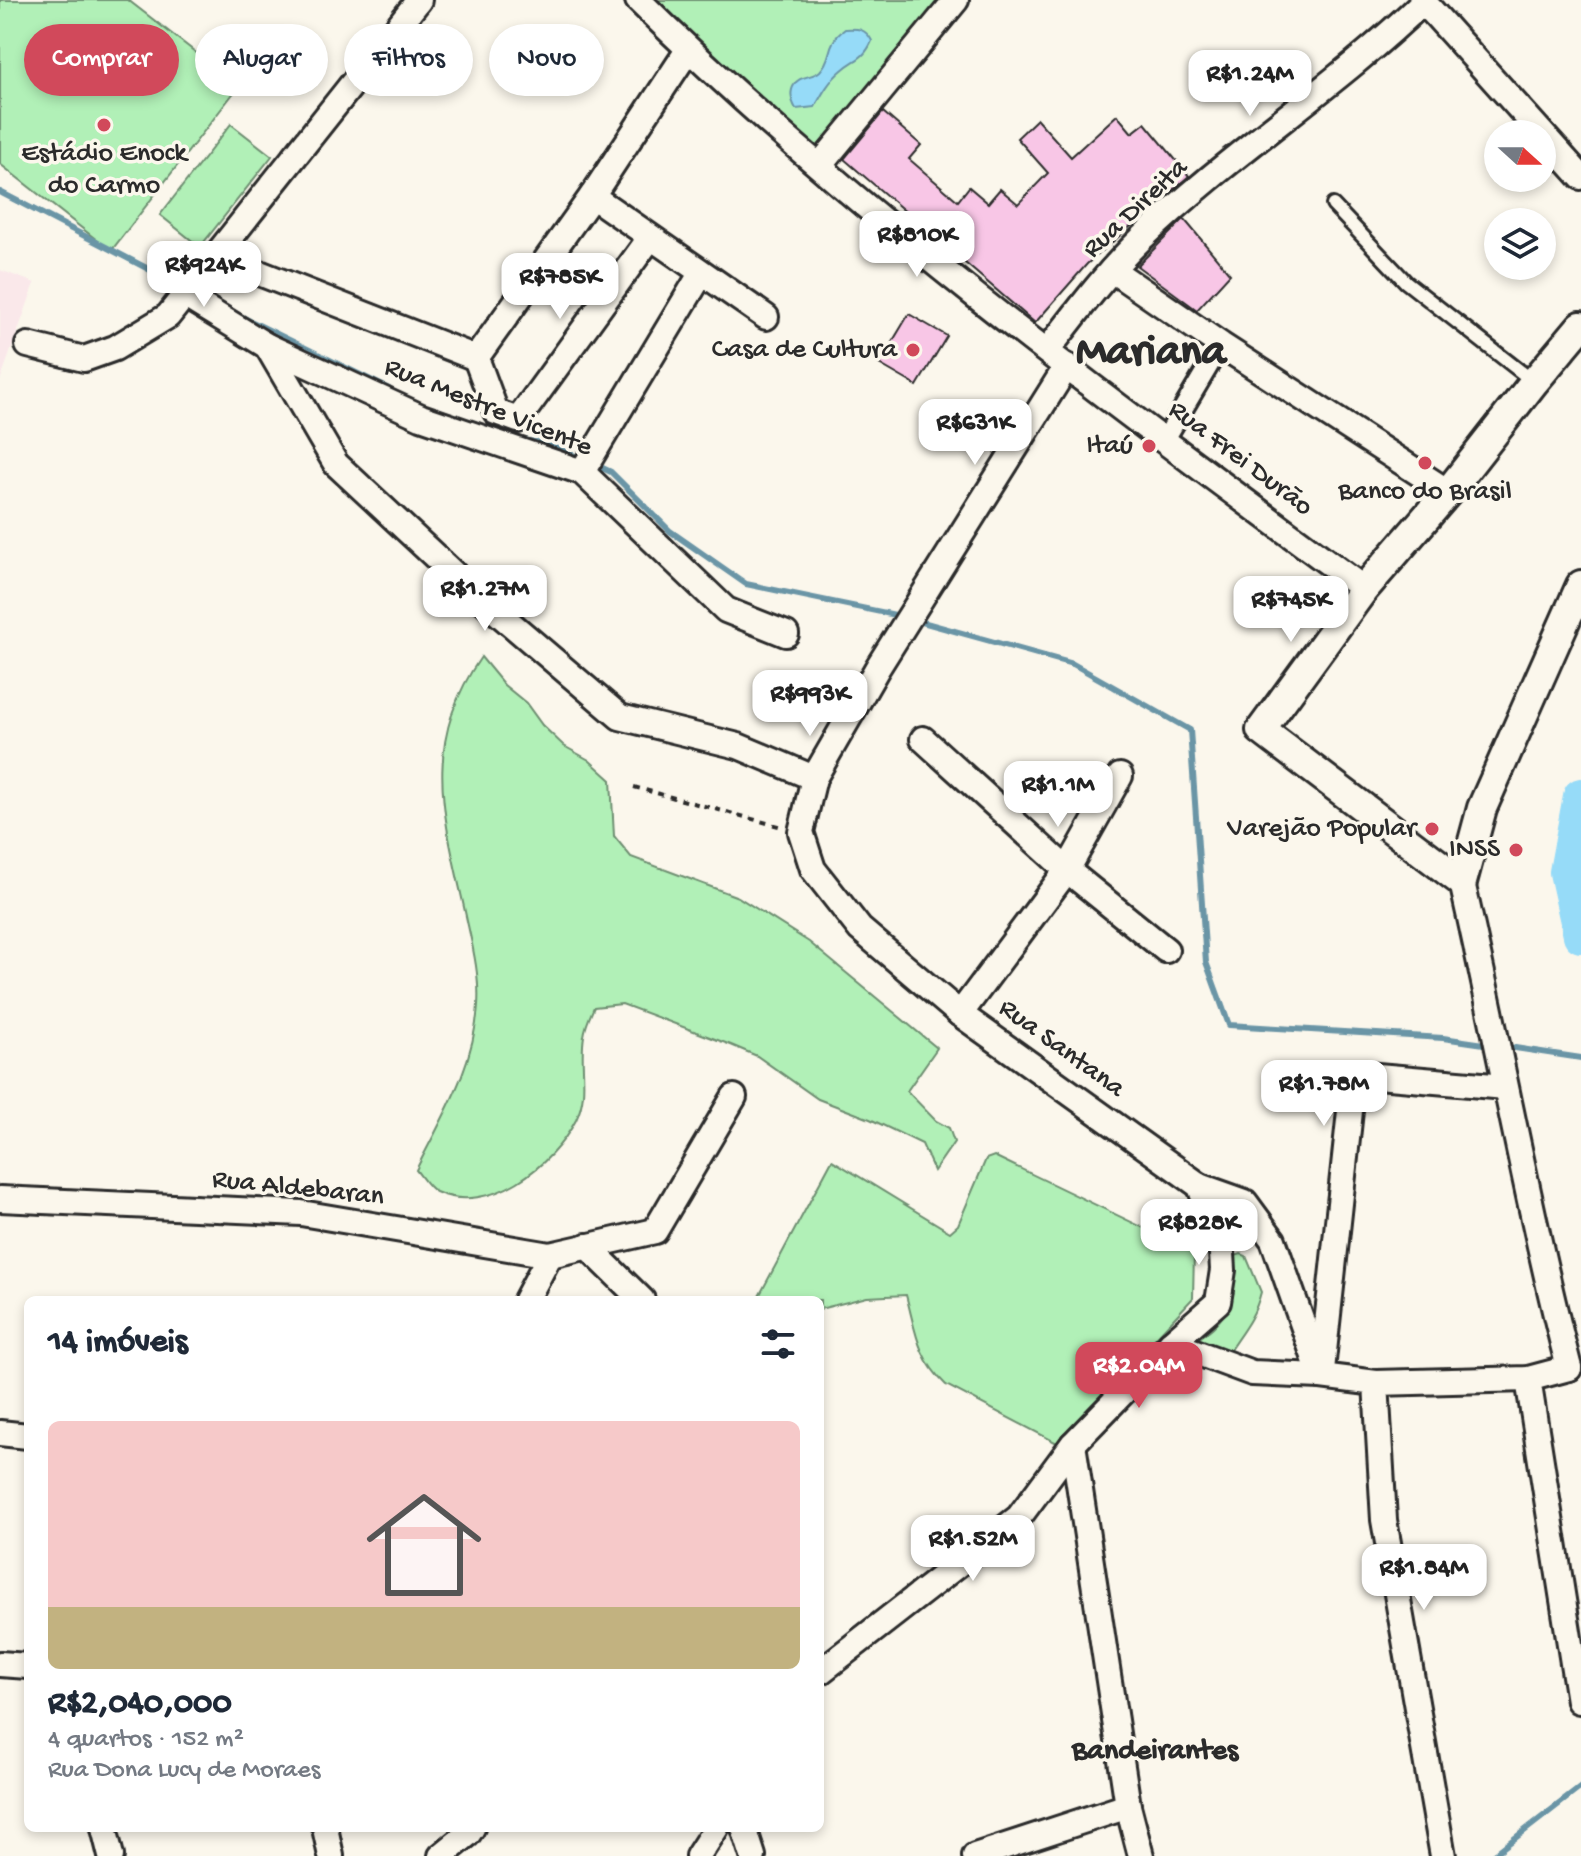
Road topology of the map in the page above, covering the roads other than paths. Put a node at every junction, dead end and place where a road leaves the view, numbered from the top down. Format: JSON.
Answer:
{"nodes":[{"id":1,"x":419,"y":0,"type":"edge"},
{"id":2,"x":638,"y":0,"type":"edge"},
{"id":3,"x":956,"y":0,"type":"edge"},
{"id":4,"x":1424,"y":1,"type":"edge"},
{"id":5,"x":688,"y":50,"type":"junction"},
{"id":6,"x":820,"y":165,"type":"junction"},
{"id":7,"x":1581,"y":177,"type":"edge"},
{"id":8,"x":592,"y":196,"type":"junction"},
{"id":9,"x":1333,"y":205,"type":"dead end"},
{"id":10,"x":650,"y":238,"type":"junction"},
{"id":11,"x":208,"y":265,"type":"junction"},
{"id":12,"x":1112,"y":270,"type":"junction"},
{"id":13,"x":701,"y":274,"type":"junction"},
{"id":14,"x":184,"y":295,"type":"junction"},
{"id":15,"x":766,"y":317,"type":"dead end"},
{"id":16,"x":1577,"y":338,"type":"edge"},
{"id":17,"x":28,"y":345,"type":"dead end"},
{"id":18,"x":1221,"y":345,"type":"junction"},
{"id":19,"x":267,"y":346,"type":"junction"},
{"id":20,"x":476,"y":358,"type":"junction"},
{"id":21,"x":1057,"y":359,"type":"junction"},
{"id":22,"x":1534,"y":382,"type":"junction"},
{"id":23,"x":1164,"y":441,"type":"junction"},
{"id":24,"x":582,"y":472,"type":"junction"},
{"id":25,"x":1448,"y":492,"type":"junction"},
{"id":26,"x":1581,"y":585,"type":"edge"},
{"id":27,"x":1364,"y":589,"type":"junction"},
{"id":28,"x":786,"y":634,"type":"dead end"},
{"id":29,"x":923,"y":739,"type":"dead end"},
{"id":30,"x":1120,"y":776,"type":"dead end"},
{"id":31,"x":814,"y":778,"type":"junction"},
{"id":32,"x":1067,"y":870,"type":"junction"},
{"id":33,"x":1462,"y":882,"type":"junction"},
{"id":34,"x":1166,"y":950,"type":"dead end"},
{"id":35,"x":960,"y":1014,"type":"junction"},
{"id":36,"x":1505,"y":1087,"type":"junction"},
{"id":37,"x":734,"y":1097,"type":"dead end"},
{"id":38,"x":1200,"y":1186,"type":"junction"},
{"id":39,"x":0,"y":1199,"type":"edge"},
{"id":40,"x":587,"y":1246,"type":"junction"},
{"id":41,"x":550,"y":1255,"type":"junction"},
{"id":42,"x":528,"y":1296,"type":"edge"},
{"id":43,"x":638,"y":1296,"type":"edge"},
{"id":44,"x":1171,"y":1343,"type":"junction"},
{"id":45,"x":1575,"y":1374,"type":"edge"},
{"id":46,"x":1321,"y":1376,"type":"junction"},
{"id":47,"x":1528,"y":1379,"type":"junction"},
{"id":48,"x":1376,"y":1383,"type":"junction"},
{"id":49,"x":0,"y":1433,"type":"edge"},
{"id":50,"x":24,"y":1436,"type":"edge"},
{"id":51,"x":1073,"y":1444,"type":"junction"},
{"id":52,"x":0,"y":1664,"type":"edge"},
{"id":53,"x":24,"y":1666,"type":"edge"},
{"id":54,"x":824,"y":1669,"type":"edge"},
{"id":55,"x":1579,"y":1701,"type":"edge"},
{"id":56,"x":1128,"y":1806,"type":"junction"},
{"id":57,"x":105,"y":1832,"type":"edge"},
{"id":58,"x":326,"y":1832,"type":"edge"},
{"id":59,"x":463,"y":1832,"type":"edge"},
{"id":60,"x":713,"y":1832,"type":"edge"},
{"id":61,"x":745,"y":1832,"type":"edge"},
{"id":62,"x":1442,"y":1850,"type":"edge"},
{"id":63,"x":111,"y":1856,"type":"edge"},
{"id":64,"x":331,"y":1856,"type":"edge"},
{"id":65,"x":441,"y":1856,"type":"edge"},
{"id":66,"x":698,"y":1856,"type":"edge"},
{"id":67,"x":753,"y":1856,"type":"edge"},
{"id":68,"x":975,"y":1856,"type":"edge"},
{"id":69,"x":1141,"y":1856,"type":"edge"}],
"edges":[{"from":1,"to":11,"type":"street"},
{"from":2,"to":5,"type":"street","name":"Rua Frei Durão"},
{"from":3,"to":6,"type":"street"},
{"from":4,"to":7,"type":"street"},
{"from":4,"to":12,"type":"street","name":"Rua Direita"},
{"from":5,"to":6,"type":"street","name":"Rua Frei Durão"},
{"from":5,"to":8,"type":"street"},
{"from":6,"to":21,"type":"street","name":"Rua Frei Durão"},
{"from":8,"to":10,"type":"street"},
{"from":8,"to":20,"type":"street"},
{"from":9,"to":22,"type":"lane"},
{"from":10,"to":13,"type":"street"},
{"from":10,"to":20,"type":"street"},
{"from":11,"to":14,"type":"street"},
{"from":11,"to":20,"type":"street"},
{"from":12,"to":18,"type":"street"},
{"from":12,"to":21,"type":"street","name":"Rua Direita"},
{"from":13,"to":15,"type":"street"},
{"from":13,"to":24,"type":"street"},
{"from":14,"to":17,"type":"street"},
{"from":14,"to":19,"type":"street","name":"Rua Mestre Vicente"},
{"from":16,"to":22,"type":"street"},
{"from":18,"to":23,"type":"street"},
{"from":18,"to":25,"type":"street"},
{"from":19,"to":24,"type":"street","name":"Rua Mestre Vicente"},
{"from":19,"to":31,"type":"street"},
{"from":21,"to":23,"type":"street","name":"Rua Frei Durão"},
{"from":21,"to":31,"type":"street"},
{"from":22,"to":25,"type":"street"},
{"from":23,"to":27,"type":"street","name":"Rua Frei Durão"},
{"from":24,"to":28,"type":"street","name":"Rua Mestre Vicente"},
{"from":25,"to":27,"type":"street"},
{"from":26,"to":33,"type":"street"},
{"from":27,"to":33,"type":"street"},
{"from":29,"to":32,"type":"street"},
{"from":30,"to":32,"type":"street"},
{"from":31,"to":35,"type":"street","name":"Rua Santana"},
{"from":32,"to":34,"type":"street"},
{"from":32,"to":35,"type":"street"},
{"from":33,"to":36,"type":"street"},
{"from":35,"to":38,"type":"street","name":"Rua Santana"},
{"from":36,"to":45,"type":"street"},
{"from":36,"to":46,"type":"street"},
{"from":37,"to":40,"type":"street","name":"Rua Aldebaran"},
{"from":38,"to":44,"type":"street"},
{"from":38,"to":46,"type":"street","name":"Rua Santana"},
{"from":39,"to":41,"type":"street","name":"Rua Aldebaran"},
{"from":40,"to":41,"type":"street","name":"Rua Aldebaran"},
{"from":40,"to":43,"type":"street"},
{"from":41,"to":42,"type":"street"},
{"from":44,"to":46,"type":"street"},
{"from":44,"to":51,"type":"street"},
{"from":45,"to":47,"type":"street"},
{"from":46,"to":48,"type":"street"},
{"from":47,"to":48,"type":"street"},
{"from":47,"to":55,"type":"street"},
{"from":48,"to":62,"type":"street"},
{"from":49,"to":50,"type":"street"},
{"from":51,"to":54,"type":"street"},
{"from":51,"to":56,"type":"street"},
{"from":52,"to":53,"type":"street"},
{"from":56,"to":68,"type":"street"},
{"from":56,"to":69,"type":"street"},
{"from":57,"to":63,"type":"street"},
{"from":58,"to":64,"type":"street"},
{"from":59,"to":65,"type":"street"},
{"from":60,"to":66,"type":"street"},
{"from":61,"to":67,"type":"street"}]}
